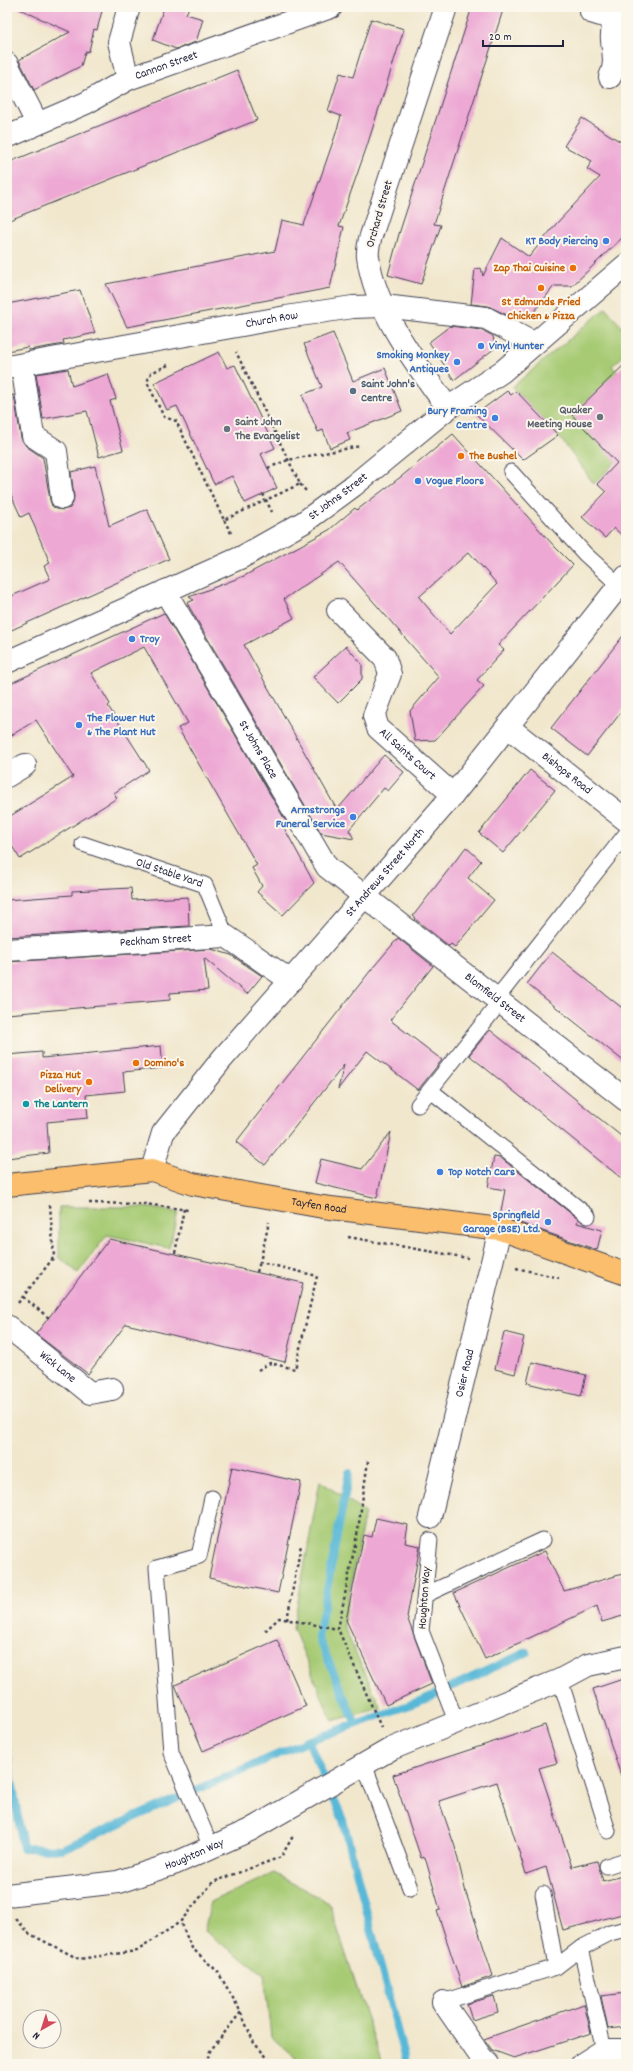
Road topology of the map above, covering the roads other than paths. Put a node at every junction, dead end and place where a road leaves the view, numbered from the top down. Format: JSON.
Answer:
{"nodes":[{"id":1,"x":129,"y":7,"type":"edge"},
{"id":2,"x":331,"y":7,"type":"edge"},
{"id":3,"x":446,"y":7,"type":"edge"},
{"id":4,"x":591,"y":12,"type":"dead end"},
{"id":5,"x":622,"y":15,"type":"edge"},
{"id":6,"x":7,"y":64,"type":"edge"},
{"id":7,"x":610,"y":77,"type":"dead end"},
{"id":8,"x":128,"y":79,"type":"junction"},
{"id":9,"x":37,"y":123,"type":"junction"},
{"id":10,"x":7,"y":137,"type":"edge"},
{"id":11,"x":626,"y":265,"type":"edge"},
{"id":12,"x":384,"y":306,"type":"junction"},
{"id":13,"x":533,"y":343,"type":"junction"},
{"id":14,"x":14,"y":366,"type":"edge"},
{"id":15,"x":448,"y":408,"type":"junction"},
{"id":16,"x":511,"y":472,"type":"dead end"},
{"id":17,"x":62,"y":498,"type":"dead end"},
{"id":18,"x":622,"y":581,"type":"edge"},
{"id":19,"x":166,"y":591,"type":"junction"},
{"id":20,"x":338,"y":610,"type":"dead end"},
{"id":21,"x":7,"y":662,"type":"edge"},
{"id":22,"x":508,"y":727,"type":"junction"},
{"id":23,"x":25,"y":764,"type":"dead end"},
{"id":24,"x":7,"y":776,"type":"edge"},
{"id":25,"x":453,"y":795,"type":"junction"},
{"id":26,"x":626,"y":820,"type":"edge"},
{"id":27,"x":626,"y":834,"type":"edge"},
{"id":28,"x":82,"y":844,"type":"dead end"},
{"id":29,"x":364,"y":896,"type":"junction"},
{"id":30,"x":226,"y":936,"type":"junction"},
{"id":31,"x":7,"y":950,"type":"edge"},
{"id":32,"x":290,"y":981,"type":"junction"},
{"id":33,"x":498,"y":1000,"type":"junction"},
{"id":34,"x":430,"y":1090,"type":"junction"},
{"id":35,"x":626,"y":1100,"type":"edge"},
{"id":36,"x":418,"y":1106,"type":"dead end"},
{"id":37,"x":152,"y":1170,"type":"junction"},
{"id":38,"x":7,"y":1185,"type":"edge"},
{"id":39,"x":588,"y":1216,"type":"dead end"},
{"id":40,"x":500,"y":1229,"type":"junction"},
{"id":41,"x":626,"y":1274,"type":"edge"},
{"id":42,"x":11,"y":1316,"type":"edge"},
{"id":43,"x":112,"y":1389,"type":"dead end"},
{"id":44,"x":212,"y":1498,"type":"dead end"},
{"id":45,"x":430,"y":1517,"type":"dead end"},
{"id":46,"x":430,"y":1540,"type":"dead end"},
{"id":47,"x":543,"y":1540,"type":"dead end"},
{"id":48,"x":425,"y":1595,"type":"junction"},
{"id":49,"x":626,"y":1657,"type":"edge"},
{"id":50,"x":560,"y":1680,"type":"junction"},
{"id":51,"x":456,"y":1721,"type":"junction"},
{"id":52,"x":364,"y":1764,"type":"junction"},
{"id":53,"x":608,"y":1831,"type":"dead end"},
{"id":54,"x":211,"y":1847,"type":"junction"},
{"id":55,"x":626,"y":1860,"type":"edge"},
{"id":56,"x":607,"y":1866,"type":"dead end"},
{"id":57,"x":410,"y":1888,"type":"dead end"},
{"id":58,"x":543,"y":1894,"type":"dead end"},
{"id":59,"x":9,"y":1905,"type":"edge"},
{"id":60,"x":626,"y":1929,"type":"edge"},
{"id":61,"x":581,"y":1948,"type":"junction"},
{"id":62,"x":556,"y":1967,"type":"junction"},
{"id":63,"x":443,"y":2002,"type":"joint"},
{"id":64,"x":604,"y":2050,"type":"junction"},
{"id":65,"x":626,"y":2050,"type":"edge"},
{"id":66,"x":488,"y":2064,"type":"edge"},
{"id":67,"x":582,"y":2064,"type":"edge"}],
"edges":[{"from":1,"to":8,"type":"street"},
{"from":2,"to":8,"type":"street","name":"Cannon Street"},
{"from":3,"to":12,"type":"street","name":"Orchard Street"},
{"from":4,"to":5,"type":"street"},
{"from":5,"to":7,"type":"street"},
{"from":6,"to":9,"type":"street"},
{"from":8,"to":9,"type":"street","name":"Cannon Street"},
{"from":9,"to":10,"type":"street","name":"Cannon Street"},
{"from":11,"to":13,"type":"street","name":"St Johns Street"},
{"from":12,"to":13,"type":"street","name":"Church Row"},
{"from":12,"to":14,"type":"street","name":"Church Row"},
{"from":12,"to":15,"type":"street","name":"Orchard Street"},
{"from":13,"to":15,"type":"street","name":"St Johns Street"},
{"from":14,"to":17,"type":"street"},
{"from":15,"to":19,"type":"street","name":"St Johns Street"},
{"from":16,"to":18,"type":"lane"},
{"from":18,"to":22,"type":"street","name":"St Andrews Street North"},
{"from":19,"to":21,"type":"street","name":"St Johns Street"},
{"from":19,"to":29,"type":"street","name":"St Johns Place"},
{"from":20,"to":25,"type":"street","name":"All Saints Court"},
{"from":22,"to":25,"type":"street","name":"St Andrews Street North"},
{"from":22,"to":26,"type":"street","name":"Bishops Road"},
{"from":23,"to":24,"type":"street"},
{"from":25,"to":29,"type":"street","name":"St Andrews Street North"},
{"from":27,"to":33,"type":"lane"},
{"from":28,"to":30,"type":"lane","name":"Old Stable Yard"},
{"from":29,"to":32,"type":"street","name":"St Andrews Street North"},
{"from":29,"to":33,"type":"street","name":"Blomfield Street"},
{"from":30,"to":31,"type":"street","name":"Peckham Street"},
{"from":30,"to":32,"type":"street"},
{"from":32,"to":37,"type":"street","name":"St Andrews Street North"},
{"from":33,"to":34,"type":"lane"},
{"from":33,"to":35,"type":"street","name":"Blomfield Street"},
{"from":34,"to":36,"type":"lane"},
{"from":34,"to":39,"type":"lane"},
{"from":37,"to":38,"type":"main road","name":"Tayfen Road"},
{"from":37,"to":40,"type":"main road","name":"Tayfen Road"},
{"from":40,"to":41,"type":"main road","name":"Tayfen Road"},
{"from":40,"to":45,"type":"street","name":"Osier Road"},
{"from":42,"to":43,"type":"street","name":"Wick Lane"},
{"from":44,"to":54,"type":"lane"},
{"from":46,"to":48,"type":"lane","name":"Houghton Way"},
{"from":47,"to":48,"type":"lane"},
{"from":48,"to":51,"type":"lane","name":"Houghton Way"},
{"from":49,"to":50,"type":"street","name":"Houghton Way"},
{"from":50,"to":51,"type":"street","name":"Houghton Way"},
{"from":50,"to":53,"type":"lane"},
{"from":51,"to":52,"type":"street","name":"Houghton Way"},
{"from":52,"to":54,"type":"street","name":"Houghton Way"},
{"from":52,"to":57,"type":"lane"},
{"from":54,"to":59,"type":"street","name":"Houghton Way"},
{"from":55,"to":56,"type":"lane"},
{"from":58,"to":62,"type":"lane"},
{"from":60,"to":61,"type":"lane"},
{"from":61,"to":62,"type":"lane"},
{"from":61,"to":64,"type":"lane"},
{"from":62,"to":63,"type":"lane"},
{"from":63,"to":66,"type":"street"},
{"from":64,"to":65,"type":"street"},
{"from":64,"to":67,"type":"street"}]}
